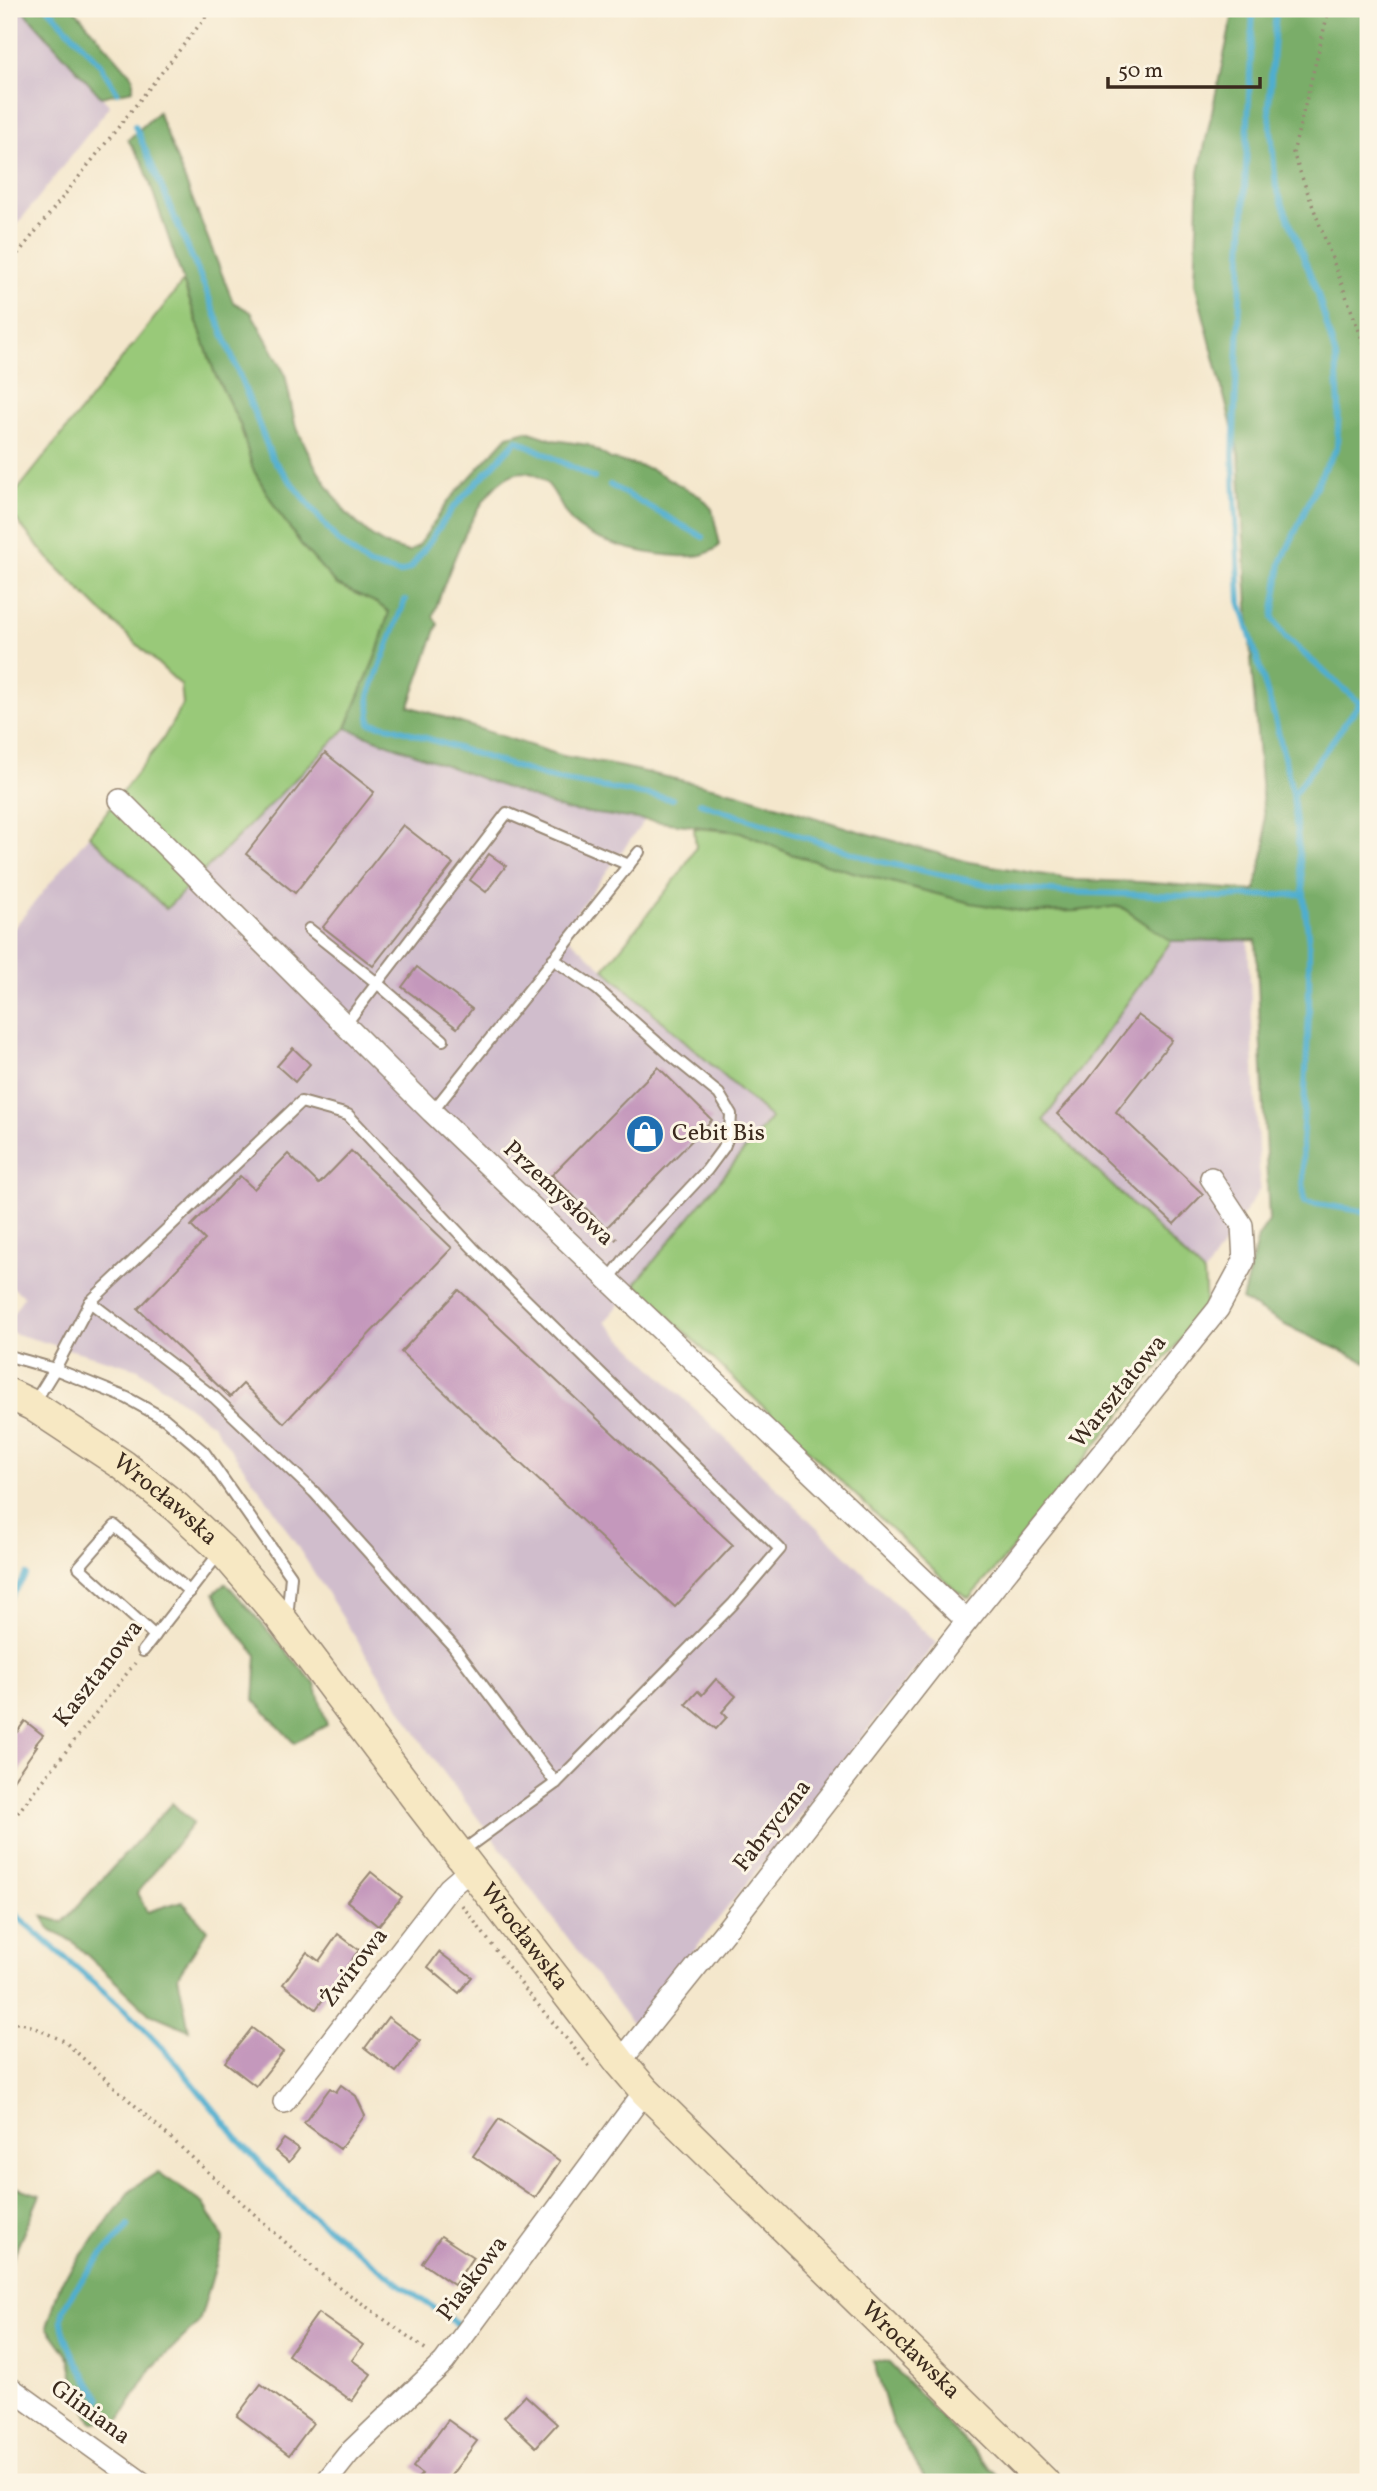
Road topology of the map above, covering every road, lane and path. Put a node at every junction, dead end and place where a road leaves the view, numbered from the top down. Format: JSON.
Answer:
{"nodes":[{"id":1,"x":212,"y":9,"type":"edge"},
{"id":2,"x":1329,"y":9,"type":"edge"},
{"id":3,"x":9,"y":265,"type":"edge"},
{"id":4,"x":1368,"y":355,"type":"edge"},
{"id":5,"x":120,"y":800,"type":"dead end"},
{"id":6,"x":639,"y":852,"type":"dead end"},
{"id":7,"x":629,"y":864,"type":"junction"},
{"id":8,"x":309,"y":929,"type":"dead end"},
{"id":9,"x":553,"y":959,"type":"junction"},
{"id":10,"x":377,"y":983,"type":"junction"},
{"id":11,"x":345,"y":1025,"type":"junction"},
{"id":12,"x":443,"y":1040,"type":"dead end"},
{"id":13,"x":432,"y":1111,"type":"junction"},
{"id":14,"x":550,"y":1175,"type":"dead end"},
{"id":15,"x":1211,"y":1178,"type":"dead end"},
{"id":16,"x":630,"y":1252,"type":"junction"},
{"id":17,"x":610,"y":1279,"type":"junction"},
{"id":18,"x":90,"y":1302,"type":"junction"},
{"id":19,"x":9,"y":1356,"type":"edge"},
{"id":20,"x":55,"y":1369,"type":"junction"},
{"id":21,"x":20,"y":1400,"type":"edge"},
{"id":22,"x":222,"y":1550,"type":"junction"},
{"id":23,"x":190,"y":1592,"type":"junction"},
{"id":24,"x":967,"y":1621,"type":"junction"},
{"id":25,"x":287,"y":1625,"type":"junction"},
{"id":26,"x":155,"y":1636,"type":"junction"},
{"id":27,"x":143,"y":1651,"type":"joint"},
{"id":28,"x":555,"y":1783,"type":"junction"},
{"id":29,"x":9,"y":1824,"type":"edge"},
{"id":30,"x":465,"y":1861,"type":"junction"},
{"id":31,"x":9,"y":2022,"type":"edge"},
{"id":32,"x":620,"y":2062,"type":"junction"},
{"id":33,"x":645,"y":2091,"type":"junction"},
{"id":34,"x":284,"y":2102,"type":"dead end"},
{"id":35,"x":444,"y":2362,"type":"junction"},
{"id":36,"x":9,"y":2387,"type":"edge"},
{"id":37,"x":141,"y":2482,"type":"edge"},
{"id":38,"x":326,"y":2482,"type":"edge"},
{"id":39,"x":1044,"y":2482,"type":"edge"}],
"edges":[{"from":1,"to":3,"type":"path"},
{"from":2,"to":4,"type":"path"},
{"from":5,"to":11,"type":"street","name":"Przemysłowa"},
{"from":6,"to":7,"type":"lane"},
{"from":7,"to":9,"type":"lane"},
{"from":7,"to":10,"type":"lane"},
{"from":8,"to":10,"type":"lane"},
{"from":9,"to":13,"type":"lane"},
{"from":9,"to":16,"type":"lane"},
{"from":10,"to":11,"type":"lane"},
{"from":10,"to":12,"type":"lane"},
{"from":11,"to":13,"type":"street","name":"Przemysłowa"},
{"from":13,"to":17,"type":"street","name":"Przemysłowa"},
{"from":14,"to":16,"type":"path"},
{"from":15,"to":24,"type":"street","name":"Warsztatowa"},
{"from":16,"to":17,"type":"lane"},
{"from":17,"to":24,"type":"street","name":"Przemysłowa"},
{"from":18,"to":20,"type":"lane"},
{"from":18,"to":28,"type":"lane"},
{"from":18,"to":28,"type":"lane"},
{"from":19,"to":20,"type":"lane"},
{"from":20,"to":21,"type":"lane"},
{"from":20,"to":25,"type":"lane"},
{"from":21,"to":22,"type":"main road","name":"Wrocławska"},
{"from":22,"to":23,"type":"lane","name":"Kasztanowa"},
{"from":22,"to":25,"type":"main road","name":"Wrocławska"},
{"from":23,"to":26,"type":"lane","name":"Kasztanowa"},
{"from":23,"to":26,"type":"lane"},
{"from":24,"to":32,"type":"street","name":"Fabryczna"},
{"from":25,"to":30,"type":"main road","name":"Wrocławska"},
{"from":26,"to":27,"type":"lane","name":"Kasztanowa"},
{"from":27,"to":29,"type":"path","name":"Kasztanowa"},
{"from":28,"to":30,"type":"lane"},
{"from":30,"to":32,"type":"main road","name":"Wrocławska"},
{"from":30,"to":34,"type":"street","name":"Żwirowa"},
{"from":31,"to":35,"type":"path"},
{"from":32,"to":33,"type":"main road","name":"Wrocławska"},
{"from":33,"to":35,"type":"street","name":"Piaskowa"},
{"from":33,"to":39,"type":"main road","name":"Wrocławska"},
{"from":35,"to":38,"type":"street","name":"Piaskowa"},
{"from":36,"to":37,"type":"street","name":"Gliniana"}]}
